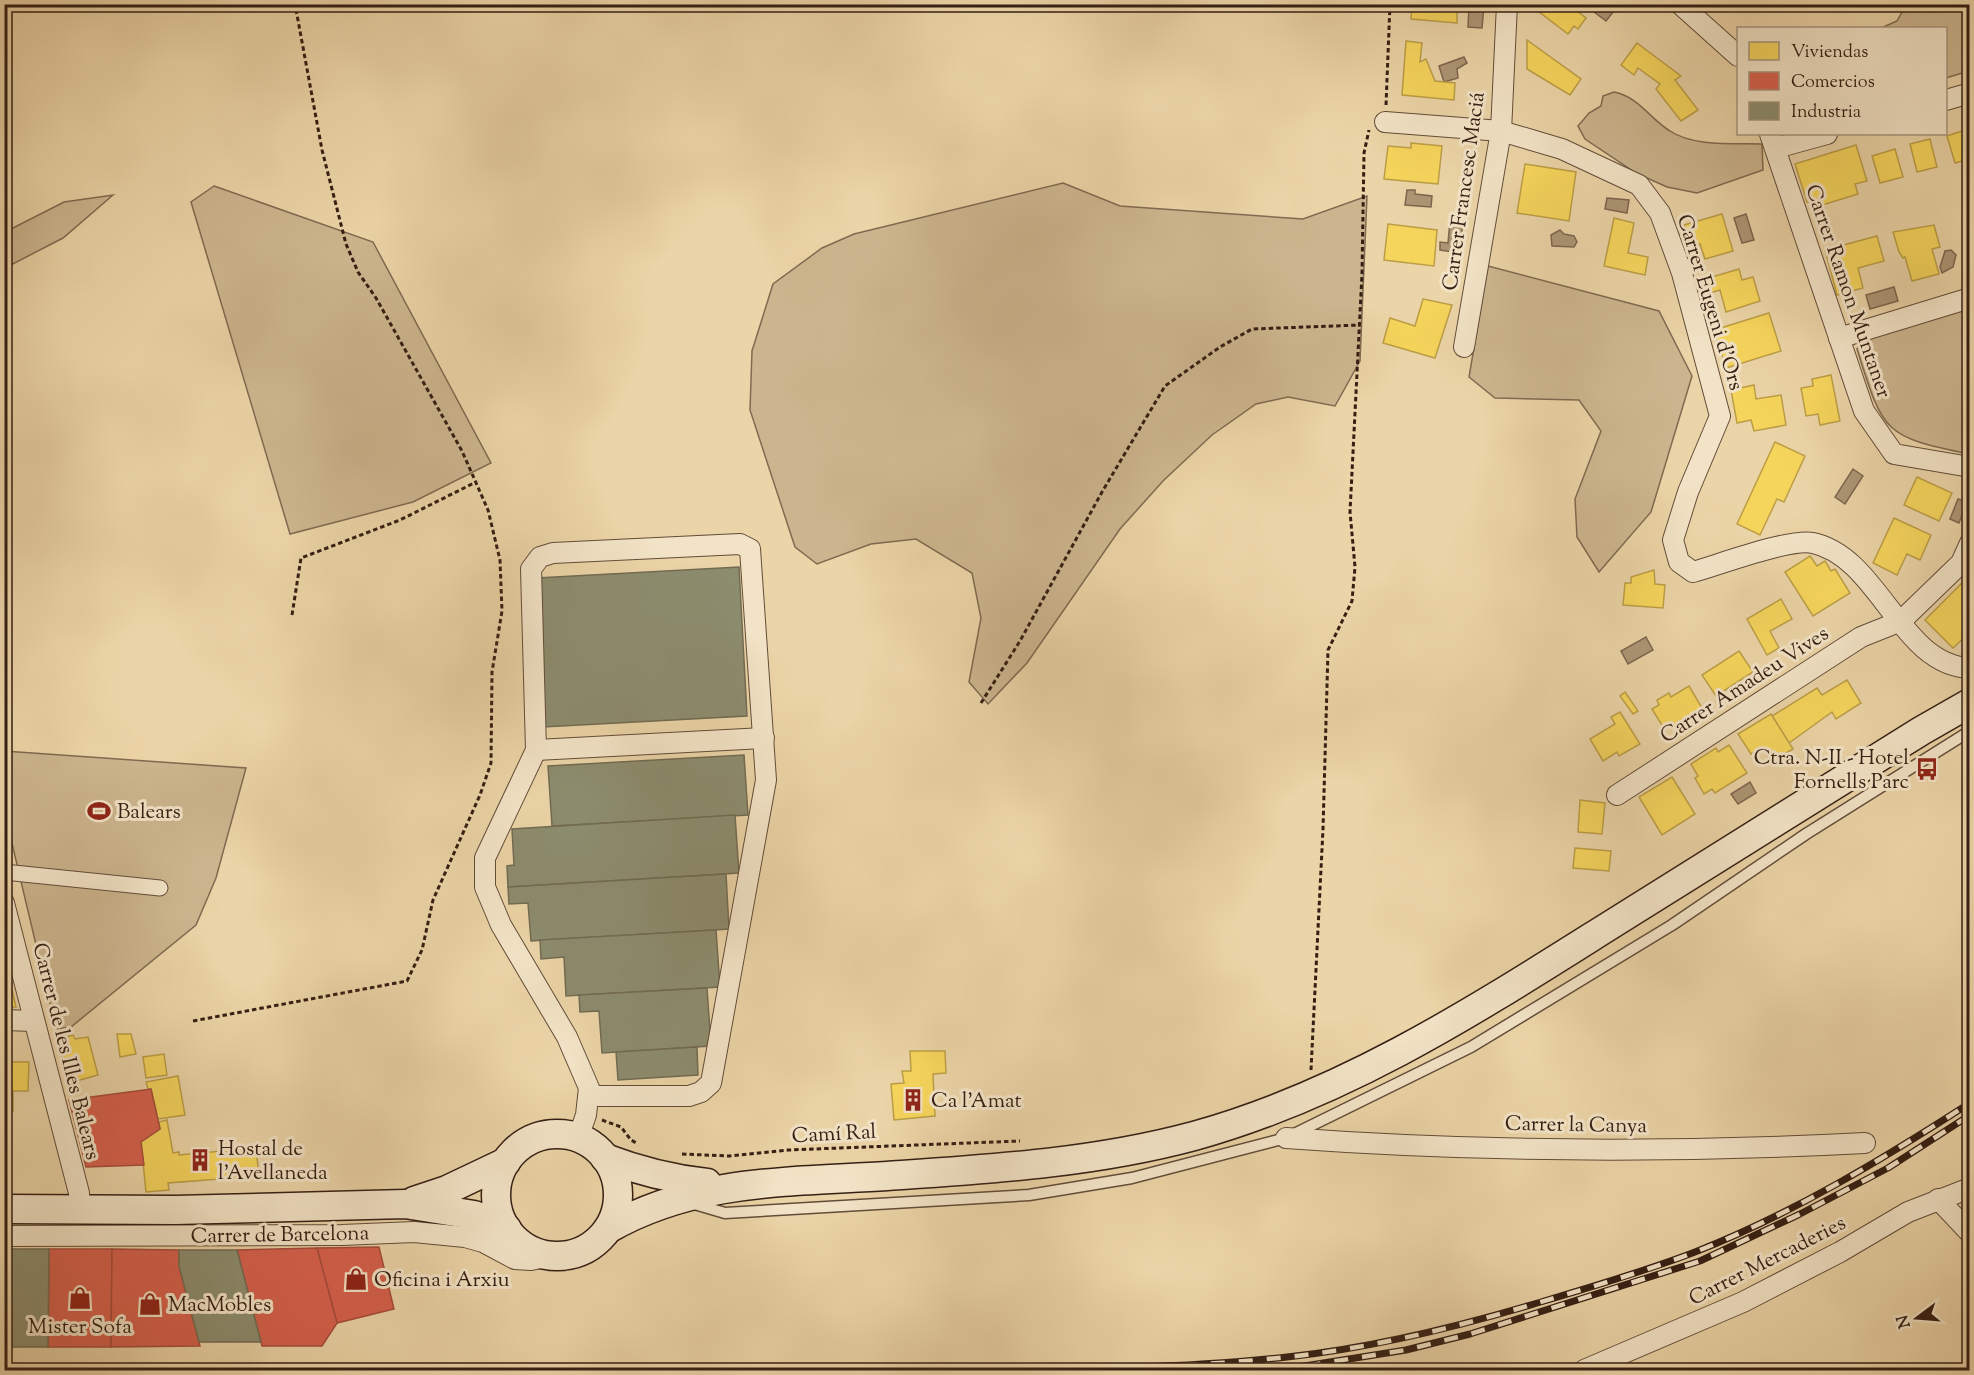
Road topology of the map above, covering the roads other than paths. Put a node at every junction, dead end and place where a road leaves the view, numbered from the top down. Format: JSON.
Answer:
{"nodes":[{"id":1,"x":1507,"y":4,"type":"edge"},
{"id":2,"x":1680,"y":4,"type":"edge"},
{"id":3,"x":1737,"y":55,"type":"edge"},
{"id":4,"x":1970,"y":93,"type":"edge"},
{"id":5,"x":1947,"y":100,"type":"edge"},
{"id":6,"x":1385,"y":122,"type":"road end"},
{"id":7,"x":1501,"y":131,"type":"junction"},
{"id":8,"x":1819,"y":135,"type":"edge"},
{"id":9,"x":1773,"y":141,"type":"edge"},
{"id":10,"x":1970,"y":298,"type":"edge"},
{"id":11,"x":1839,"y":338,"type":"junction"},
{"id":12,"x":1464,"y":347,"type":"dead end"},
{"id":13,"x":1970,"y":467,"type":"edge"},
{"id":14,"x":1970,"y":543,"type":"edge"},
{"id":15,"x":1900,"y":621,"type":"junction"},
{"id":16,"x":1970,"y":668,"type":"edge"},
{"id":17,"x":1970,"y":704,"type":"edge"},
{"id":18,"x":1970,"y":731,"type":"edge"},
{"id":19,"x":764,"y":738,"type":"junction"},
{"id":20,"x":536,"y":750,"type":"junction"},
{"id":21,"x":1617,"y":795,"type":"dead end"},
{"id":22,"x":4,"y":872,"type":"edge"},
{"id":23,"x":160,"y":888,"type":"dead end"},
{"id":24,"x":4,"y":903,"type":"edge"},
{"id":25,"x":4,"y":1020,"type":"edge"},
{"id":26,"x":34,"y":1021,"type":"junction"},
{"id":27,"x":584,"y":1116,"type":"junction"},
{"id":28,"x":1286,"y":1138,"type":"junction"},
{"id":29,"x":1864,"y":1143,"type":"dead end"},
{"id":30,"x":605,"y":1158,"type":"junction"},
{"id":31,"x":506,"y":1162,"type":"junction"},
{"id":32,"x":732,"y":1185,"type":"junction"},
{"id":33,"x":1970,"y":1188,"type":"edge"},
{"id":34,"x":676,"y":1198,"type":"junction"},
{"id":35,"x":1938,"y":1200,"type":"junction"},
{"id":36,"x":405,"y":1204,"type":"junction"},
{"id":37,"x":4,"y":1209,"type":"edge"},
{"id":38,"x":80,"y":1210,"type":"junction"},
{"id":39,"x":507,"y":1229,"type":"junction"},
{"id":40,"x":608,"y":1229,"type":"junction"},
{"id":41,"x":1970,"y":1233,"type":"edge"},
{"id":42,"x":4,"y":1236,"type":"edge"},
{"id":43,"x":551,"y":1256,"type":"junction"},
{"id":44,"x":1584,"y":1371,"type":"edge"}],
"edges":[{"from":1,"to":7,"type":"street","name":"Carrer Francesc Maciá"},
{"from":2,"to":3,"type":"street"},
{"from":4,"to":5,"type":"street"},
{"from":6,"to":7,"type":"street","name":"Carrer Eugeni d'Ors"},
{"from":7,"to":12,"type":"street","name":"Carrer Francesc Maciá"},
{"from":7,"to":15,"type":"street","name":"Carrer Eugeni d'Ors"},
{"from":8,"to":9,"type":"street"},
{"from":9,"to":11,"type":"street","name":"Carrer Ramon Muntaner"},
{"from":10,"to":11,"type":"street"},
{"from":11,"to":13,"type":"street","name":"Carrer Ramon Muntaner"},
{"from":14,"to":15,"type":"street"},
{"from":15,"to":16,"type":"street","name":"Carrer Eugeni d'Ors"},
{"from":15,"to":21,"type":"street","name":"Carrer Amadeu Vives"},
{"from":17,"to":32,"type":"main road"},
{"from":18,"to":28,"type":"lane"},
{"from":19,"to":20,"type":"street"},
{"from":19,"to":20,"type":"street"},
{"from":19,"to":27,"type":"street"},
{"from":20,"to":27,"type":"street"},
{"from":22,"to":23,"type":"street"},
{"from":24,"to":26,"type":"street","name":"Carrer de les Illes Balears"},
{"from":25,"to":26,"type":"street"},
{"from":26,"to":38,"type":"street","name":"Carrer de les Illes Balears"},
{"from":27,"to":30,"type":"main road"},
{"from":27,"to":31,"type":"main road"},
{"from":28,"to":29,"type":"street","name":"Carrer la Canya"},
{"from":28,"to":34,"type":"lane"},
{"from":30,"to":32,"type":"main road"},
{"from":30,"to":40,"type":"main road"},
{"from":31,"to":36,"type":"main road","name":"Carrer de Barcelona"},
{"from":31,"to":39,"type":"main road"},
{"from":32,"to":34,"type":"main road"},
{"from":33,"to":35,"type":"street","name":"Carrer Mercaderies"},
{"from":34,"to":40,"type":"main road"},
{"from":35,"to":41,"type":"street"},
{"from":35,"to":44,"type":"street","name":"Carrer Mercaderies"},
{"from":36,"to":38,"type":"main road","name":"Carrer de Barcelona"},
{"from":36,"to":39,"type":"main road","name":"Carrer de Barcelona"},
{"from":37,"to":38,"type":"main road","name":"Carrer de Barcelona"},
{"from":39,"to":43,"type":"main road"},
{"from":40,"to":43,"type":"main road"},
{"from":42,"to":43,"type":"street","name":"Carrer de Barcelona"}]}
